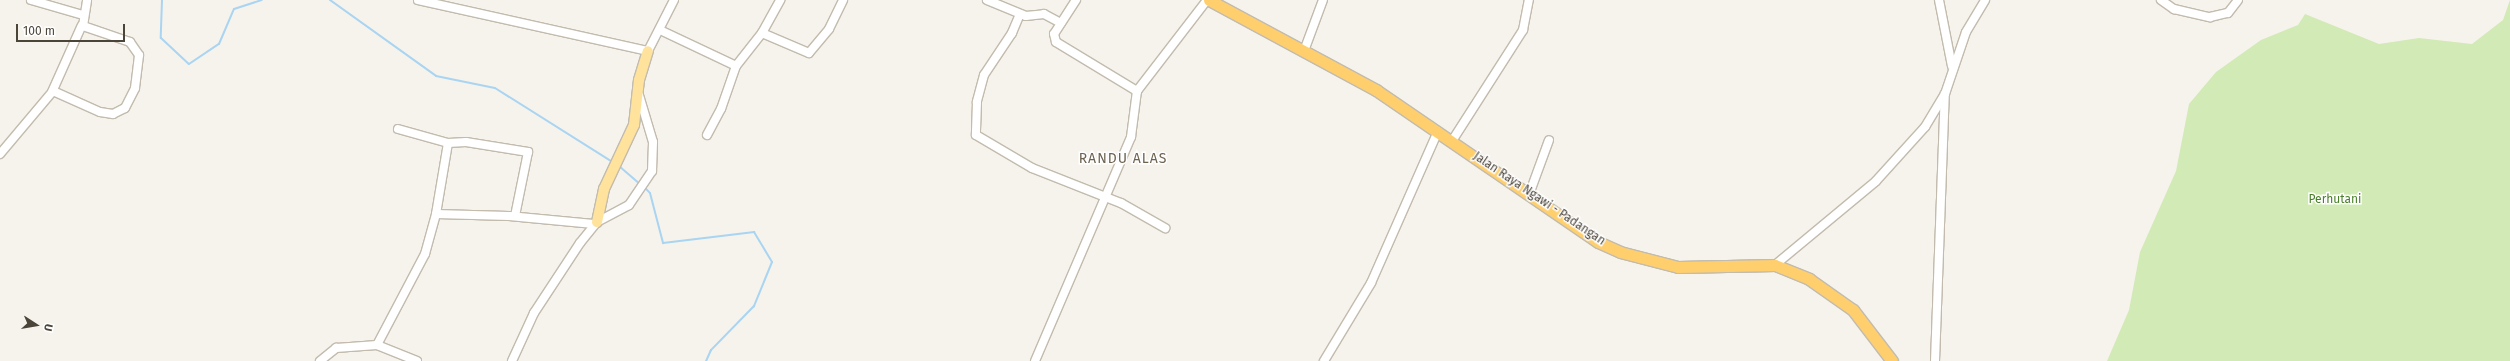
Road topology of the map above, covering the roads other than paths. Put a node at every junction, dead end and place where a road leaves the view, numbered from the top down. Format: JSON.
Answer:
{"nodes":[{"id":1,"x":31,"y":0,"type":"edge"},
{"id":2,"x":87,"y":0,"type":"edge"},
{"id":3,"x":418,"y":0,"type":"edge"},
{"id":4,"x":674,"y":0,"type":"edge"},
{"id":5,"x":780,"y":0,"type":"edge"},
{"id":6,"x":843,"y":0,"type":"edge"},
{"id":7,"x":988,"y":0,"type":"edge"},
{"id":8,"x":1076,"y":0,"type":"edge"},
{"id":9,"x":1208,"y":0,"type":"edge"},
{"id":10,"x":1323,"y":0,"type":"edge"},
{"id":11,"x":1529,"y":0,"type":"edge"},
{"id":12,"x":1939,"y":0,"type":"edge"},
{"id":13,"x":1984,"y":0,"type":"edge"},
{"id":14,"x":2161,"y":0,"type":"edge"},
{"id":15,"x":2238,"y":0,"type":"edge"},
{"id":16,"x":1020,"y":14,"type":"junction"},
{"id":17,"x":82,"y":16,"type":"junction"},
{"id":18,"x":1061,"y":24,"type":"junction"},
{"id":19,"x":82,"y":25,"type":"junction"},
{"id":20,"x":660,"y":30,"type":"junction"},
{"id":21,"x":762,"y":33,"type":"junction"},
{"id":22,"x":648,"y":51,"type":"junction"},
{"id":23,"x":1304,"y":51,"type":"junction"},
{"id":24,"x":736,"y":66,"type":"junction"},
{"id":25,"x":1952,"y":67,"type":"junction"},
{"id":26,"x":1137,"y":91,"type":"junction"},
{"id":27,"x":52,"y":92,"type":"junction"},
{"id":28,"x":1945,"y":94,"type":"junction"},
{"id":29,"x":639,"y":96,"type":"junction"},
{"id":30,"x":398,"y":129,"type":"dead end"},
{"id":31,"x":1438,"y":131,"type":"junction"},
{"id":32,"x":707,"y":135,"type":"dead end"},
{"id":33,"x":1549,"y":140,"type":"dead end"},
{"id":34,"x":1452,"y":141,"type":"junction"},
{"id":35,"x":448,"y":143,"type":"junction"},
{"id":36,"x":0,"y":154,"type":"edge"},
{"id":37,"x":1530,"y":192,"type":"junction"},
{"id":38,"x":1105,"y":197,"type":"junction"},
{"id":39,"x":436,"y":214,"type":"junction"},
{"id":40,"x":514,"y":216,"type":"junction"},
{"id":41,"x":595,"y":223,"type":"junction"},
{"id":42,"x":1165,"y":228,"type":"dead end"},
{"id":43,"x":1775,"y":265,"type":"junction"},
{"id":44,"x":377,"y":345,"type":"junction"},
{"id":45,"x":320,"y":361,"type":"edge"},
{"id":46,"x":417,"y":361,"type":"edge"},
{"id":47,"x":512,"y":361,"type":"edge"},
{"id":48,"x":1035,"y":361,"type":"edge"},
{"id":49,"x":1324,"y":361,"type":"edge"},
{"id":50,"x":1892,"y":361,"type":"edge"},
{"id":51,"x":1935,"y":361,"type":"edge"}],
"edges":[{"from":1,"to":17,"type":"street"},
{"from":2,"to":17,"type":"street"},
{"from":3,"to":22,"type":"street"},
{"from":4,"to":20,"type":"street"},
{"from":5,"to":21,"type":"street"},
{"from":6,"to":21,"type":"street"},
{"from":7,"to":16,"type":"street"},
{"from":8,"to":18,"type":"street"},
{"from":9,"to":23,"type":"highway","name":"Jalan Raya Ngawi - Padangan"},
{"from":9,"to":26,"type":"street"},
{"from":10,"to":23,"type":"street"},
{"from":11,"to":34,"type":"street"},
{"from":12,"to":25,"type":"street"},
{"from":13,"to":25,"type":"street"},
{"from":14,"to":15,"type":"street"},
{"from":16,"to":18,"type":"street"},
{"from":16,"to":38,"type":"street"},
{"from":17,"to":19,"type":"street"},
{"from":18,"to":26,"type":"street"},
{"from":19,"to":27,"type":"street"},
{"from":19,"to":27,"type":"street"},
{"from":20,"to":22,"type":"street"},
{"from":20,"to":24,"type":"street"},
{"from":21,"to":24,"type":"street"},
{"from":22,"to":29,"type":"main road"},
{"from":23,"to":31,"type":"highway","name":"Jalan Raya Ngawi - Padangan"},
{"from":24,"to":32,"type":"street"},
{"from":25,"to":28,"type":"street"},
{"from":26,"to":38,"type":"street"},
{"from":27,"to":36,"type":"street"},
{"from":28,"to":43,"type":"street"},
{"from":28,"to":51,"type":"street"},
{"from":29,"to":41,"type":"main road"},
{"from":29,"to":41,"type":"street"},
{"from":30,"to":35,"type":"street"},
{"from":31,"to":34,"type":"highway","name":"Jalan Raya Ngawi - Padangan"},
{"from":31,"to":49,"type":"street"},
{"from":33,"to":37,"type":"street"},
{"from":34,"to":37,"type":"highway","name":"Jalan Raya Ngawi - Padangan"},
{"from":35,"to":39,"type":"street"},
{"from":35,"to":40,"type":"street"},
{"from":37,"to":43,"type":"highway","name":"Jalan Raya Ngawi - Padangan"},
{"from":38,"to":42,"type":"street"},
{"from":38,"to":48,"type":"street"},
{"from":39,"to":40,"type":"street"},
{"from":39,"to":44,"type":"street"},
{"from":40,"to":41,"type":"street"},
{"from":41,"to":47,"type":"street"},
{"from":43,"to":50,"type":"highway","name":"Jalan Raya Ngawi - Padangan"},
{"from":44,"to":45,"type":"street"},
{"from":44,"to":46,"type":"street"}]}
